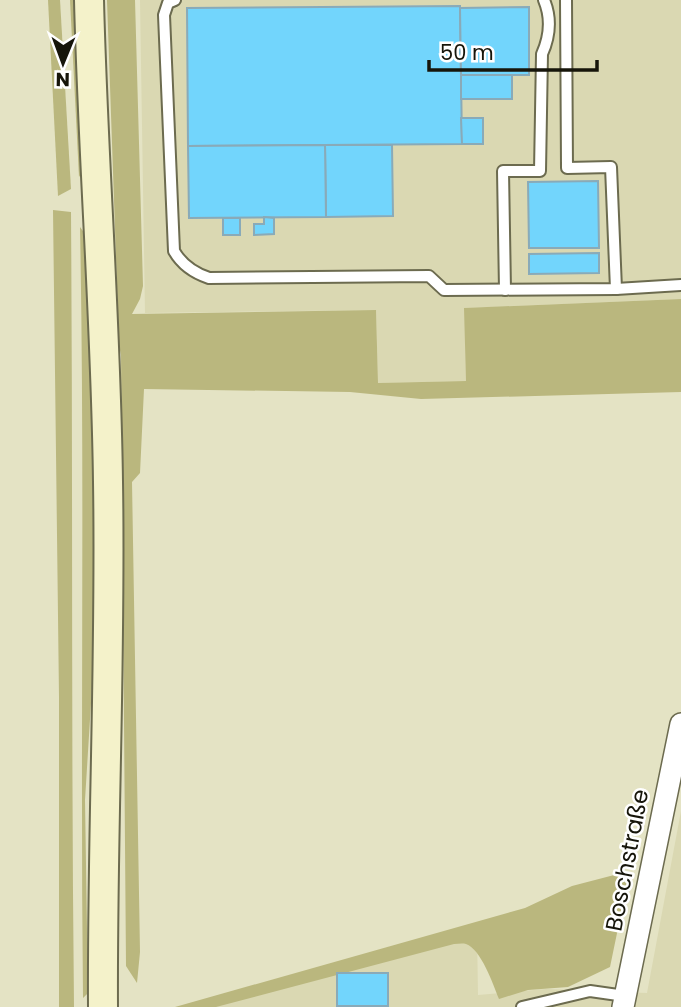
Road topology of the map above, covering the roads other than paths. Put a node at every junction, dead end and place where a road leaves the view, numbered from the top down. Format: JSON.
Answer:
{"nodes":[{"id":1,"x":89,"y":0,"type":"edge"},
{"id":2,"x":175,"y":0,"type":"edge"},
{"id":3,"x":544,"y":0,"type":"edge"},
{"id":4,"x":566,"y":0,"type":"edge"},
{"id":5,"x":681,"y":285,"type":"edge"},
{"id":6,"x":616,"y":289,"type":"junction"},
{"id":7,"x":505,"y":290,"type":"junction"},
{"id":8,"x":680,"y":735,"type":"edge"},
{"id":9,"x":624,"y":1002,"type":"edge"},
{"id":10,"x":103,"y":1007,"type":"edge"},
{"id":11,"x":525,"y":1007,"type":"edge"}],
"edges":[{"from":1,"to":10,"type":"main road"},
{"from":2,"to":7,"type":"lane"},
{"from":3,"to":7,"type":"lane"},
{"from":4,"to":6,"type":"lane"},
{"from":5,"to":6,"type":"lane"},
{"from":6,"to":7,"type":"lane"},
{"from":8,"to":9,"type":"street","name":"Boschstraße"},
{"from":9,"to":11,"type":"lane"}]}
